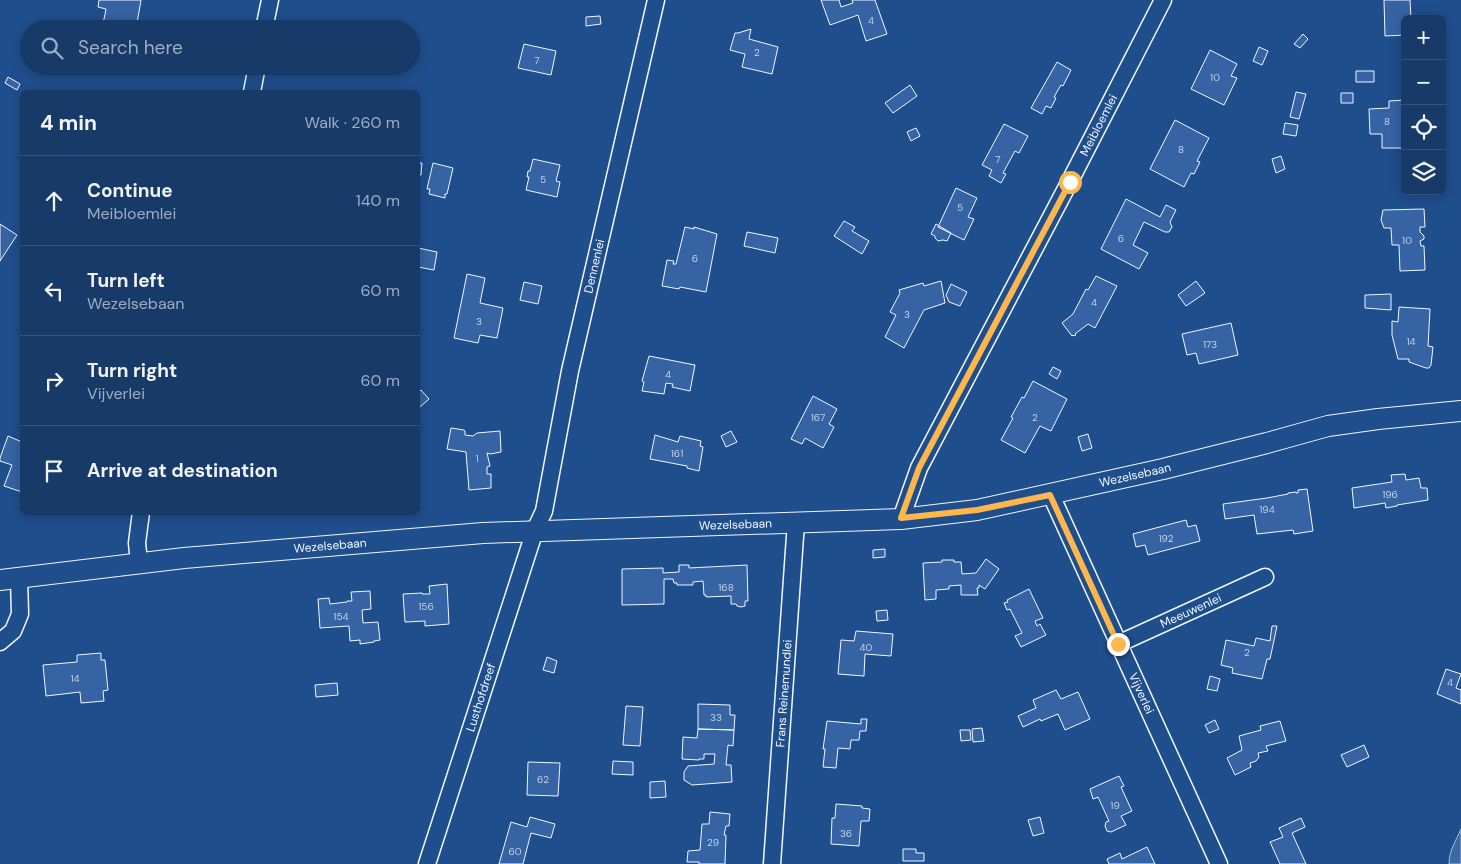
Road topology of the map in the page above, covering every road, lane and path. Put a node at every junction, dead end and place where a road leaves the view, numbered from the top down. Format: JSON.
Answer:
{"nodes":[{"id":1,"x":270,"y":0,"type":"edge"},
{"id":2,"x":656,"y":0,"type":"edge"},
{"id":3,"x":1163,"y":0,"type":"edge"},
{"id":4,"x":266,"y":20,"type":"edge"},
{"id":5,"x":255,"y":75,"type":"edge"},
{"id":6,"x":252,"y":90,"type":"edge"},
{"id":7,"x":1461,"y":411,"type":"edge"},
{"id":8,"x":1050,"y":495,"type":"junction"},
{"id":9,"x":141,"y":515,"type":"edge"},
{"id":10,"x":901,"y":518,"type":"junction"},
{"id":11,"x":796,"y":522,"type":"junction"},
{"id":12,"x":535,"y":530,"type":"junction"},
{"id":13,"x":139,"y":563,"type":"junction"},
{"id":14,"x":1265,"y":577,"type":"dead end"},
{"id":15,"x":10,"y":579,"type":"edge"},
{"id":16,"x":0,"y":642,"type":"edge"},
{"id":17,"x":1118,"y":644,"type":"junction"},
{"id":18,"x":427,"y":864,"type":"edge"},
{"id":19,"x":772,"y":864,"type":"edge"},
{"id":20,"x":1218,"y":864,"type":"edge"}],
"edges":[{"from":1,"to":4,"type":"street"},
{"from":2,"to":12,"type":"street","name":"Dennenlei"},
{"from":3,"to":10,"type":"street","name":"Meibloemlei"},
{"from":5,"to":6,"type":"street"},
{"from":7,"to":8,"type":"street","name":"Wezelsebaan"},
{"from":8,"to":10,"type":"street","name":"Wezelsebaan"},
{"from":8,"to":17,"type":"street","name":"Vijverlei"},
{"from":9,"to":13,"type":"street"},
{"from":10,"to":11,"type":"street","name":"Wezelsebaan"},
{"from":11,"to":12,"type":"street","name":"Wezelsebaan"},
{"from":11,"to":19,"type":"street","name":"Frans Reinemundlei"},
{"from":12,"to":13,"type":"street","name":"Wezelsebaan"},
{"from":12,"to":18,"type":"street","name":"Lusthofdreef"},
{"from":13,"to":15,"type":"street","name":"Wezelsebaan"},
{"from":14,"to":17,"type":"street","name":"Meeuwenlei"},
{"from":15,"to":16,"type":"street"},
{"from":17,"to":20,"type":"street","name":"Vijverlei"}]}
